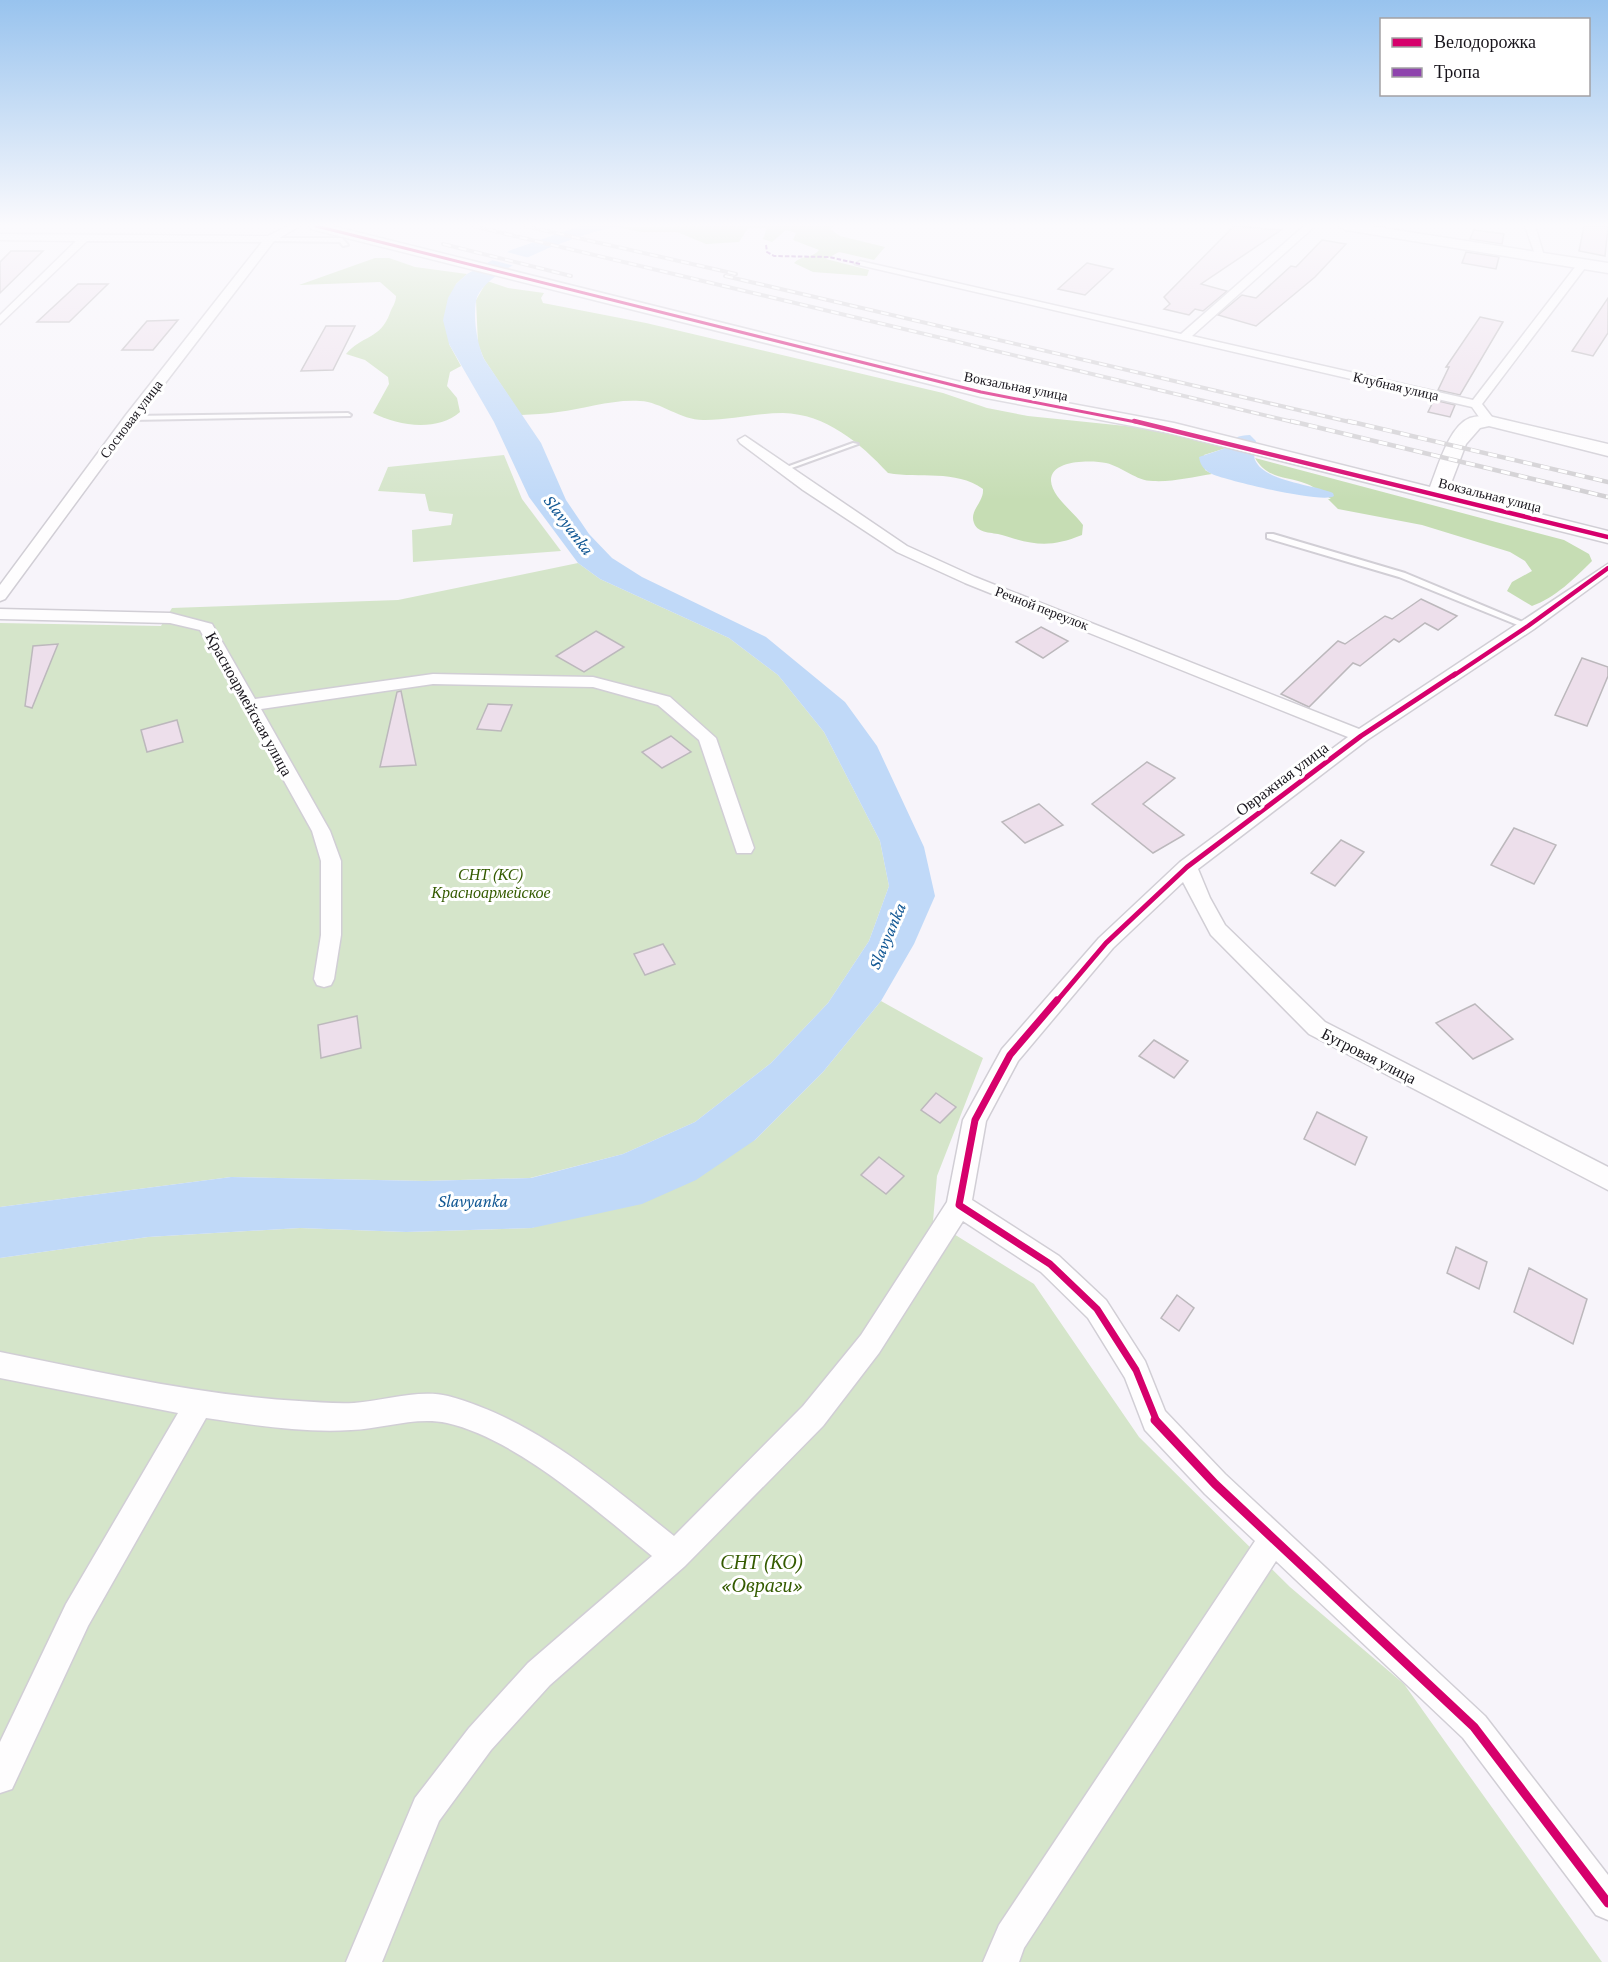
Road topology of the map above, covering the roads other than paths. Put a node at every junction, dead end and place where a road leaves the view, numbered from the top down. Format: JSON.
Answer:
{"nodes":[{"id":1,"x":209,"y":318,"type":"edge"},
{"id":2,"x":680,"y":318,"type":"edge"},
{"id":3,"x":1095,"y":318,"type":"edge"},
{"id":4,"x":1207,"y":318,"type":"edge"},
{"id":5,"x":1542,"y":318,"type":"edge"},
{"id":6,"x":1184,"y":338,"type":"junction"},
{"id":7,"x":1476,"y":404,"type":"junction"},
{"id":8,"x":348,"y":415,"type":"dead end"},
{"id":9,"x":131,"y":418,"type":"junction"},
{"id":10,"x":1489,"y":421,"type":"junction"},
{"id":11,"x":745,"y":440,"type":"dead end"},
{"id":12,"x":855,"y":444,"type":"dead end"},
{"id":13,"x":1608,"y":450,"type":"edge"},
{"id":14,"x":784,"y":469,"type":"junction"},
{"id":15,"x":1437,"y":494,"type":"junction"},
{"id":16,"x":1270,"y":536,"type":"dead end"},
{"id":17,"x":1608,"y":537,"type":"edge"},
{"id":18,"x":1608,"y":568,"type":"edge"},
{"id":19,"x":0,"y":596,"type":"edge"},
{"id":20,"x":0,"y":614,"type":"edge"},
{"id":21,"x":1528,"y":626,"type":"junction"},
{"id":22,"x":249,"y":705,"type":"junction"},
{"id":23,"x":1361,"y":736,"type":"junction"},
{"id":24,"x":744,"y":848,"type":"dead end"},
{"id":25,"x":1187,"y":867,"type":"junction"},
{"id":26,"x":324,"y":979,"type":"dead end"},
{"id":27,"x":1608,"y":1179,"type":"edge"},
{"id":28,"x":959,"y":1205,"type":"junction"},
{"id":29,"x":0,"y":1365,"type":"edge"},
{"id":30,"x":198,"y":1405,"type":"junction"},
{"id":31,"x":1274,"y":1538,"type":"junction"},
{"id":32,"x":675,"y":1556,"type":"junction"},
{"id":33,"x":0,"y":1778,"type":"edge"},
{"id":34,"x":1608,"y":1903,"type":"edge"},
{"id":35,"x":364,"y":1962,"type":"edge"},
{"id":36,"x":1001,"y":1962,"type":"edge"}],
"edges":[{"from":1,"to":9,"type":"street","name":"Сосновая улица"},
{"from":2,"to":15,"type":"street","name":"Вокзальная улица"},
{"from":3,"to":6,"type":"street","name":"Клубная улица"},
{"from":4,"to":6,"type":"street"},
{"from":5,"to":7,"type":"street"},
{"from":6,"to":7,"type":"street","name":"Клубная улица"},
{"from":7,"to":10,"type":"street"},
{"from":8,"to":9,"type":"lane"},
{"from":9,"to":19,"type":"street","name":"Сосновая улица"},
{"from":10,"to":13,"type":"street"},
{"from":10,"to":15,"type":"street"},
{"from":11,"to":14,"type":"street","name":"Речной переулок"},
{"from":12,"to":14,"type":"lane"},
{"from":14,"to":23,"type":"street","name":"Речной переулок"},
{"from":15,"to":17,"type":"street","name":"Вокзальная улица"},
{"from":16,"to":21,"type":"lane"},
{"from":18,"to":21,"type":"street","name":"Овражная улица"},
{"from":20,"to":22,"type":"street","name":"Красноармейская улица"},
{"from":21,"to":23,"type":"street","name":"Овражная улица"},
{"from":22,"to":24,"type":"street"},
{"from":22,"to":26,"type":"street","name":"Красноармейская улица"},
{"from":23,"to":25,"type":"street","name":"Овражная улица"},
{"from":25,"to":27,"type":"street","name":"Бугровая улица"},
{"from":25,"to":28,"type":"street","name":"Овражная улица"},
{"from":28,"to":31,"type":"street"},
{"from":28,"to":32,"type":"street"},
{"from":29,"to":30,"type":"street"},
{"from":30,"to":32,"type":"street"},
{"from":30,"to":33,"type":"street"},
{"from":31,"to":34,"type":"street"},
{"from":31,"to":36,"type":"street"},
{"from":32,"to":35,"type":"street"}]}
